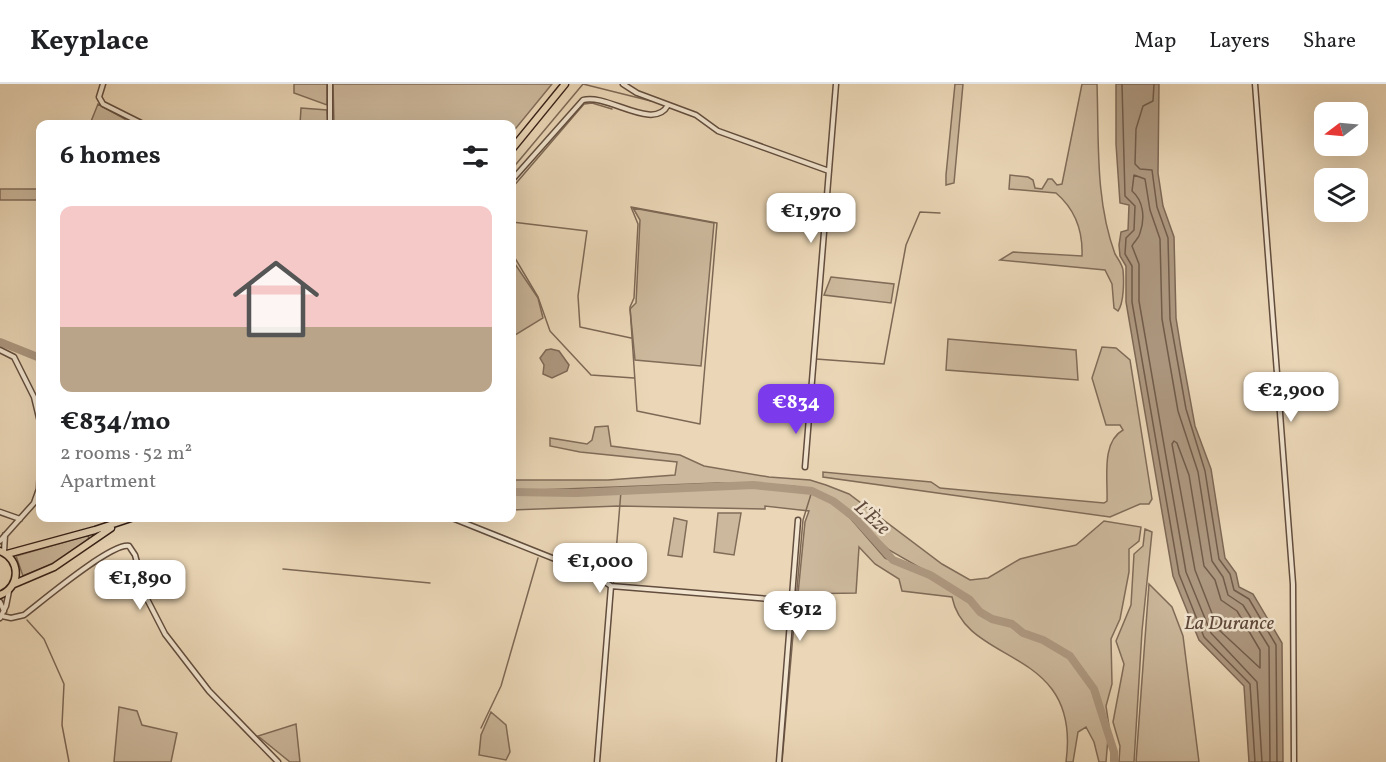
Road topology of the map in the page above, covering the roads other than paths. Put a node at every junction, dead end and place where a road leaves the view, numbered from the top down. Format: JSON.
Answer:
{"nodes":[{"id":1,"x":103,"y":84,"type":"edge"},
{"id":2,"x":330,"y":84,"type":"edge"},
{"id":3,"x":567,"y":84,"type":"edge"},
{"id":4,"x":624,"y":84,"type":"edge"},
{"id":5,"x":836,"y":84,"type":"edge"},
{"id":6,"x":1255,"y":84,"type":"edge"},
{"id":7,"x":668,"y":104,"type":"junction"},
{"id":8,"x":135,"y":120,"type":"edge"},
{"id":9,"x":330,"y":120,"type":"edge"},
{"id":10,"x":516,"y":144,"type":"edge"},
{"id":11,"x":829,"y":171,"type":"junction"},
{"id":12,"x":516,"y":175,"type":"edge"},
{"id":13,"x":0,"y":350,"type":"edge"},
{"id":14,"x":36,"y":405,"type":"edge"},
{"id":15,"x":805,"y":467,"type":"dead end"},
{"id":16,"x":36,"y":496,"type":"edge"},
{"id":17,"x":0,"y":512,"type":"edge"},
{"id":18,"x":20,"y":519,"type":"junction"},
{"id":19,"x":798,"y":520,"type":"dead end"},
{"id":20,"x":462,"y":522,"type":"edge"},
{"id":21,"x":119,"y":523,"type":"joint"},
{"id":22,"x":5,"y":534,"type":"junction"},
{"id":23,"x":0,"y":541,"type":"edge"},
{"id":24,"x":4,"y":552,"type":"edge"},
{"id":25,"x":611,"y":586,"type":"junction"},
{"id":26,"x":11,"y":587,"type":"junction"},
{"id":27,"x":0,"y":595,"type":"edge"},
{"id":28,"x":793,"y":601,"type":"junction"},
{"id":29,"x":0,"y":602,"type":"edge"},
{"id":30,"x":4,"y":611,"type":"junction"},
{"id":31,"x":1,"y":617,"type":"edge"},
{"id":32,"x":278,"y":762,"type":"edge"},
{"id":33,"x":597,"y":762,"type":"edge"},
{"id":34,"x":779,"y":762,"type":"edge"},
{"id":35,"x":1294,"y":762,"type":"edge"}],
"edges":[{"from":1,"to":8,"type":"street"},
{"from":2,"to":9,"type":"street"},
{"from":3,"to":10,"type":"main road"},
{"from":4,"to":7,"type":"street"},
{"from":5,"to":11,"type":"street"},
{"from":6,"to":35,"type":"street"},
{"from":7,"to":11,"type":"street"},
{"from":7,"to":12,"type":"street"},
{"from":11,"to":15,"type":"street"},
{"from":13,"to":14,"type":"street"},
{"from":16,"to":18,"type":"street"},
{"from":17,"to":18,"type":"street"},
{"from":18,"to":22,"type":"street"},
{"from":19,"to":28,"type":"street"},
{"from":20,"to":25,"type":"street"},
{"from":21,"to":24,"type":"main road"},
{"from":21,"to":26,"type":"main road"},
{"from":22,"to":23,"type":"street"},
{"from":22,"to":24,"type":"street"},
{"from":24,"to":26,"type":"main road"},
{"from":25,"to":28,"type":"street"},
{"from":25,"to":33,"type":"street"},
{"from":26,"to":27,"type":"main road"},
{"from":26,"to":30,"type":"street"},
{"from":28,"to":34,"type":"street"},
{"from":29,"to":30,"type":"street"},
{"from":30,"to":31,"type":"street"},
{"from":31,"to":32,"type":"street"}]}
